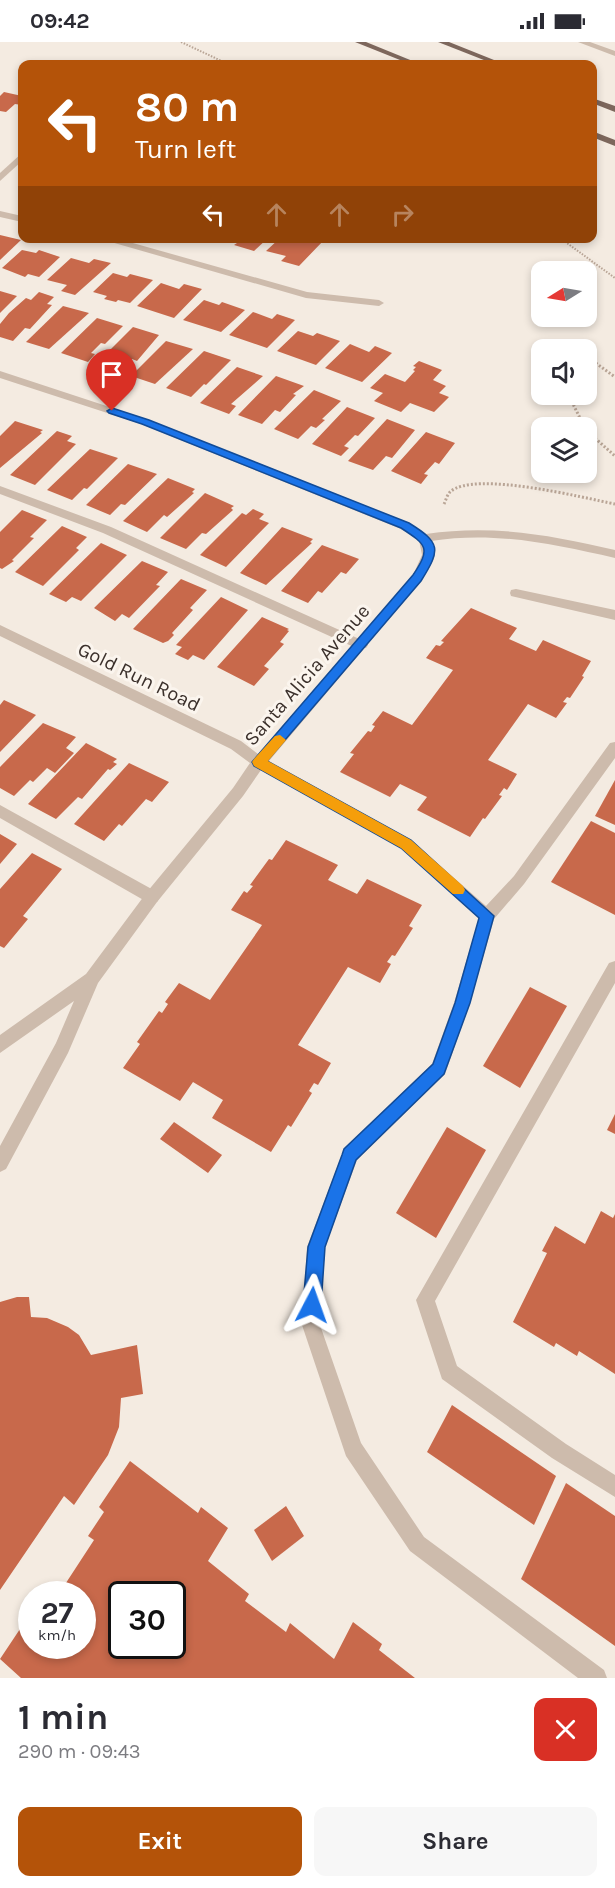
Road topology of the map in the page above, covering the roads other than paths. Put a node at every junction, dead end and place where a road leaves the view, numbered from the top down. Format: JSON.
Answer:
{"nodes":[{"id":1,"x":358,"y":42,"type":"edge"},
{"id":2,"x":442,"y":42,"type":"edge"},
{"id":3,"x":582,"y":42,"type":"edge"},
{"id":4,"x":615,"y":54,"type":"edge"},
{"id":5,"x":405,"y":60,"type":"edge"},
{"id":6,"x":489,"y":60,"type":"edge"},
{"id":7,"x":597,"y":102,"type":"edge"},
{"id":8,"x":615,"y":109,"type":"edge"},
{"id":9,"x":597,"y":136,"type":"edge"},
{"id":10,"x":615,"y":143,"type":"edge"},
{"id":11,"x":18,"y":160,"type":"edge"},
{"id":12,"x":0,"y":178,"type":"edge"},
{"id":13,"x":0,"y":214,"type":"edge"},
{"id":14,"x":18,"y":218,"type":"edge"},
{"id":15,"x":120,"y":243,"type":"edge"},
{"id":16,"x":379,"y":303,"type":"dead end"},
{"id":17,"x":0,"y":374,"type":"edge"},
{"id":18,"x":0,"y":490,"type":"edge"},
{"id":19,"x":424,"y":538,"type":"junction"},
{"id":20,"x":615,"y":554,"type":"edge"},
{"id":21,"x":516,"y":593,"type":"dead end"},
{"id":22,"x":615,"y":615,"type":"edge"},
{"id":23,"x":0,"y":630,"type":"edge"},
{"id":24,"x":361,"y":645,"type":"junction"},
{"id":25,"x":615,"y":747,"type":"edge"},
{"id":26,"x":259,"y":762,"type":"junction"},
{"id":27,"x":0,"y":812,"type":"edge"},
{"id":28,"x":152,"y":897,"type":"junction"},
{"id":29,"x":487,"y":916,"type":"junction"},
{"id":30,"x":615,"y":968,"type":"edge"},
{"id":31,"x":92,"y":979,"type":"junction"},
{"id":32,"x":0,"y":1046,"type":"edge"},
{"id":33,"x":0,"y":1163,"type":"edge"},
{"id":34,"x":615,"y":1487,"type":"edge"},
{"id":35,"x":596,"y":1678,"type":"edge"}],
"edges":[{"from":1,"to":5,"type":"main road"},
{"from":2,"to":6,"type":"main road"},
{"from":3,"to":4,"type":"street"},
{"from":7,"to":8,"type":"main road"},
{"from":9,"to":10,"type":"main road"},
{"from":11,"to":12,"type":"street"},
{"from":13,"to":14,"type":"street"},
{"from":15,"to":16,"type":"street"},
{"from":17,"to":19,"type":"street"},
{"from":18,"to":24,"type":"street"},
{"from":19,"to":20,"type":"street"},
{"from":19,"to":24,"type":"street","name":"Santa Alicia Avenue"},
{"from":21,"to":22,"type":"street"},
{"from":23,"to":26,"type":"street","name":"Gold Run Road"},
{"from":24,"to":26,"type":"street","name":"Santa Alicia Avenue"},
{"from":25,"to":29,"type":"street"},
{"from":26,"to":28,"type":"street","name":"Santa Alicia Avenue"},
{"from":26,"to":29,"type":"street","name":"Gold Run Road"},
{"from":27,"to":28,"type":"street"},
{"from":28,"to":31,"type":"street","name":"Santa Alicia Avenue"},
{"from":29,"to":35,"type":"street"},
{"from":30,"to":34,"type":"street"},
{"from":31,"to":32,"type":"street","name":"Santa Alicia Avenue"},
{"from":31,"to":33,"type":"street","name":"Santa Alicia Avenue"}]}
